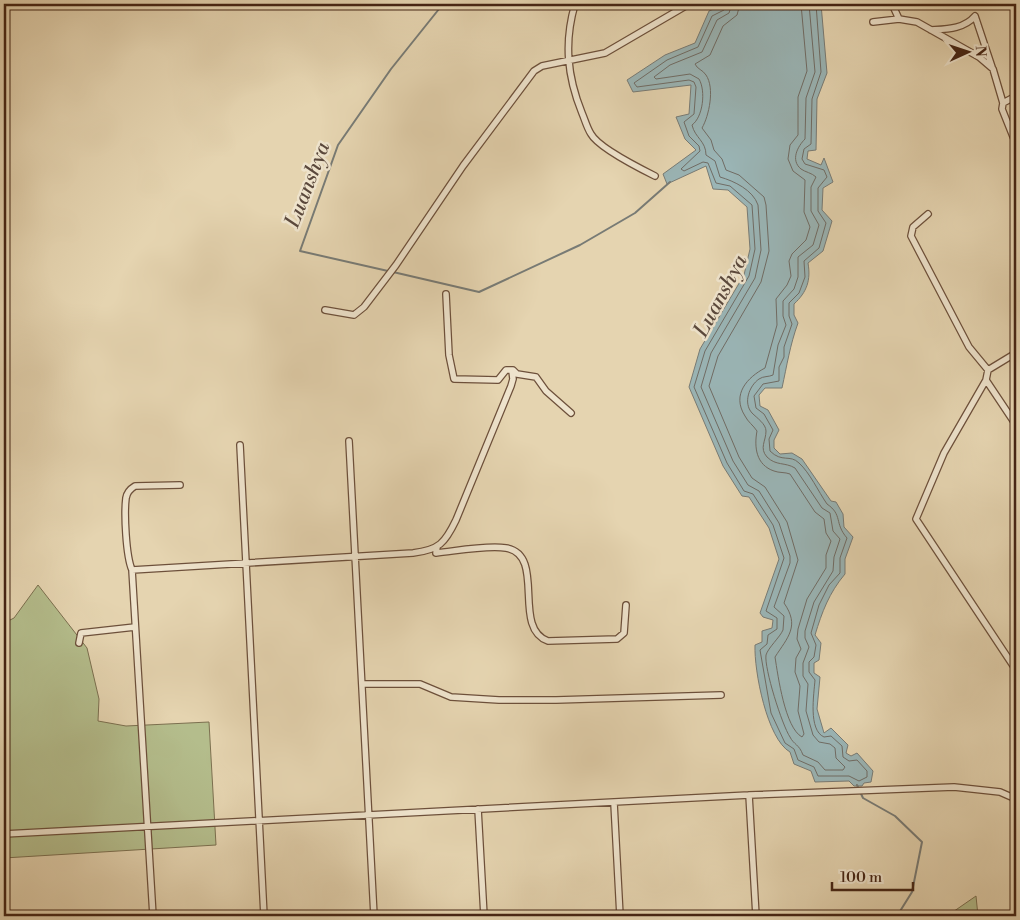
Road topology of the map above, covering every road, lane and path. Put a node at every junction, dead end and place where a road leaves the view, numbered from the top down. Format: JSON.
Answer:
{"nodes":[{"id":1,"x":575,"y":4,"type":"edge"},
{"id":2,"x":689,"y":4,"type":"edge"},
{"id":3,"x":892,"y":4,"type":"edge"},
{"id":4,"x":899,"y":19,"type":"junction"},
{"id":5,"x":873,"y":22,"type":"dead end"},
{"id":6,"x":930,"y":30,"type":"junction"},
{"id":7,"x":568,"y":61,"type":"junction"},
{"id":8,"x":993,"y":69,"type":"junction"},
{"id":9,"x":1016,"y":96,"type":"edge"},
{"id":10,"x":1003,"y":103,"type":"junction"},
{"id":11,"x":1016,"y":144,"type":"edge"},
{"id":12,"x":655,"y":176,"type":"dead end"},
{"id":13,"x":928,"y":214,"type":"dead end"},
{"id":14,"x":446,"y":294,"type":"dead end"},
{"id":15,"x":325,"y":310,"type":"dead end"},
{"id":16,"x":1016,"y":353,"type":"edge"},
{"id":17,"x":988,"y":370,"type":"junction"},
{"id":18,"x":512,"y":371,"type":"junction"},
{"id":19,"x":986,"y":380,"type":"junction"},
{"id":20,"x":571,"y":413,"type":"dead end"},
{"id":21,"x":1016,"y":425,"type":"edge"},
{"id":22,"x":349,"y":442,"type":"dead end"},
{"id":23,"x":240,"y":445,"type":"dead end"},
{"id":24,"x":180,"y":485,"type":"dead end"},
{"id":25,"x":437,"y":548,"type":"junction"},
{"id":26,"x":356,"y":556,"type":"junction"},
{"id":27,"x":246,"y":563,"type":"junction"},
{"id":28,"x":132,"y":570,"type":"junction"},
{"id":29,"x":626,"y":605,"type":"dead end"},
{"id":30,"x":135,"y":627,"type":"junction"},
{"id":31,"x":79,"y":643,"type":"dead end"},
{"id":32,"x":1016,"y":670,"type":"edge"},
{"id":33,"x":362,"y":684,"type":"junction"},
{"id":34,"x":721,"y":695,"type":"dead end"},
{"id":35,"x":750,"y":795,"type":"junction"},
{"id":36,"x":1016,"y":799,"type":"edge"},
{"id":37,"x":614,"y":802,"type":"junction"},
{"id":38,"x":478,"y":809,"type":"junction"},
{"id":39,"x":369,"y":816,"type":"junction"},
{"id":40,"x":260,"y":820,"type":"junction"},
{"id":41,"x":147,"y":826,"type":"junction"},
{"id":42,"x":4,"y":834,"type":"edge"},
{"id":43,"x":153,"y":916,"type":"edge"},
{"id":44,"x":264,"y":916,"type":"edge"},
{"id":45,"x":374,"y":916,"type":"edge"},
{"id":46,"x":484,"y":916,"type":"edge"},
{"id":47,"x":620,"y":916,"type":"edge"},
{"id":48,"x":756,"y":916,"type":"edge"}],
"edges":[{"from":1,"to":7,"type":"street"},
{"from":2,"to":7,"type":"street"},
{"from":3,"to":4,"type":"street"},
{"from":4,"to":5,"type":"street"},
{"from":4,"to":6,"type":"street"},
{"from":6,"to":8,"type":"street"},
{"from":6,"to":8,"type":"street"},
{"from":7,"to":12,"type":"street"},
{"from":7,"to":15,"type":"street"},
{"from":8,"to":10,"type":"street"},
{"from":9,"to":10,"type":"street"},
{"from":10,"to":11,"type":"street"},
{"from":13,"to":17,"type":"street"},
{"from":14,"to":18,"type":"street"},
{"from":16,"to":17,"type":"street"},
{"from":17,"to":19,"type":"street"},
{"from":18,"to":20,"type":"street"},
{"from":18,"to":25,"type":"street"},
{"from":19,"to":21,"type":"street"},
{"from":19,"to":32,"type":"street"},
{"from":22,"to":26,"type":"street"},
{"from":23,"to":27,"type":"street"},
{"from":24,"to":28,"type":"street"},
{"from":25,"to":26,"type":"street"},
{"from":25,"to":29,"type":"street"},
{"from":26,"to":27,"type":"street"},
{"from":26,"to":33,"type":"street"},
{"from":27,"to":28,"type":"street"},
{"from":27,"to":40,"type":"street"},
{"from":28,"to":30,"type":"street"},
{"from":30,"to":31,"type":"street"},
{"from":30,"to":41,"type":"street"},
{"from":33,"to":34,"type":"street"},
{"from":33,"to":39,"type":"street"},
{"from":35,"to":36,"type":"street"},
{"from":35,"to":37,"type":"street"},
{"from":35,"to":48,"type":"street"},
{"from":37,"to":38,"type":"street"},
{"from":37,"to":47,"type":"street"},
{"from":38,"to":39,"type":"street"},
{"from":38,"to":46,"type":"street"},
{"from":39,"to":40,"type":"street"},
{"from":39,"to":45,"type":"street"},
{"from":40,"to":41,"type":"street"},
{"from":40,"to":44,"type":"street"},
{"from":41,"to":42,"type":"street"},
{"from":41,"to":43,"type":"street"}]}
